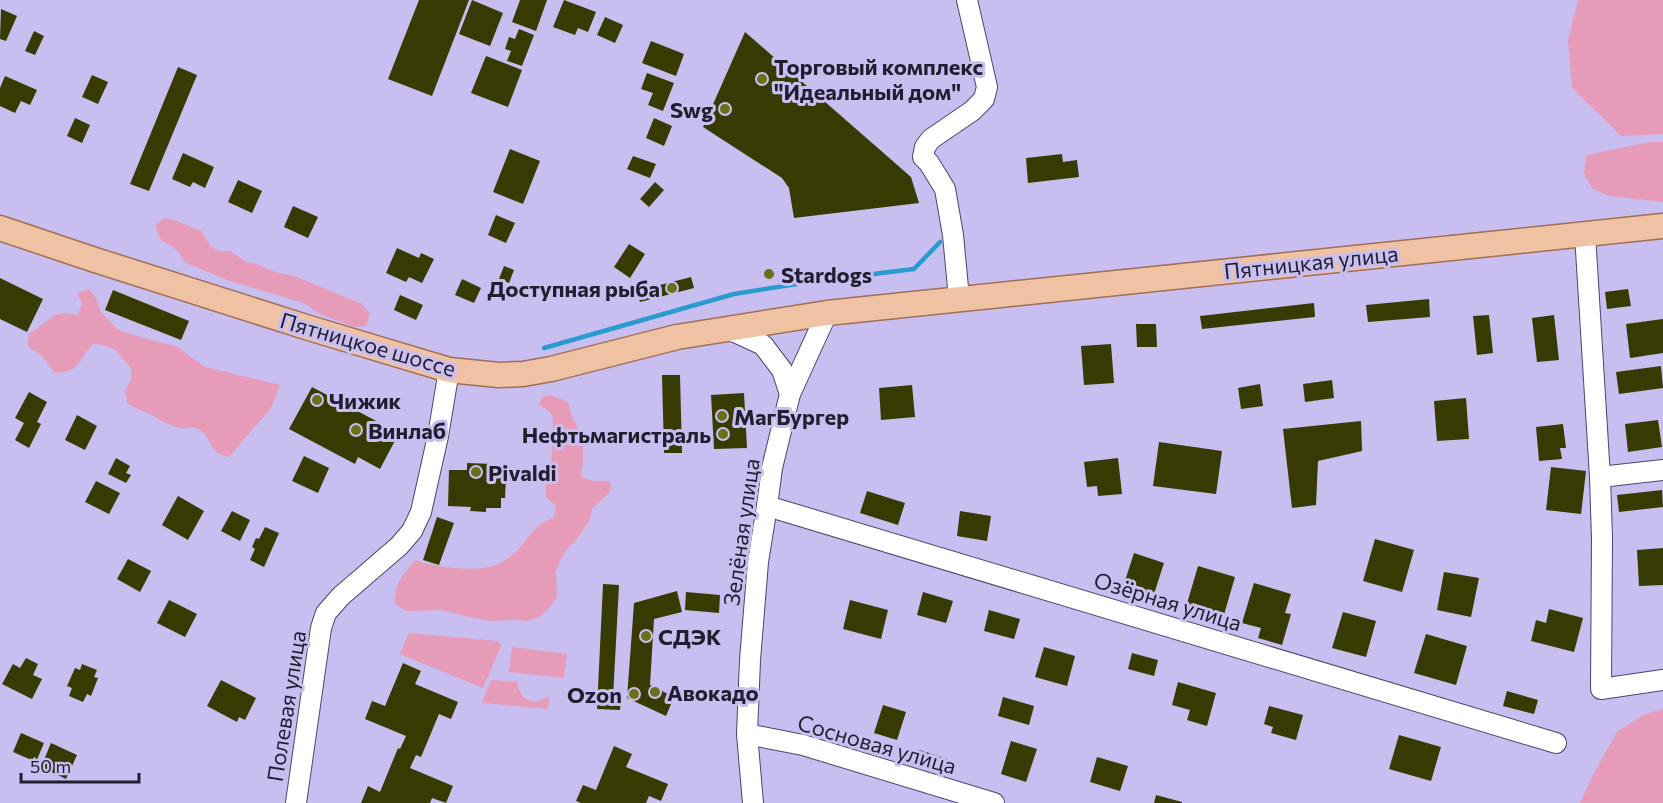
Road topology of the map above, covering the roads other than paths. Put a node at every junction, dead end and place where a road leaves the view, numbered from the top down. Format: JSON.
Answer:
{"nodes":[{"id":1,"x":966,"y":0,"type":"edge"},
{"id":2,"x":1663,"y":226,"type":"edge"},
{"id":3,"x":0,"y":228,"type":"edge"},
{"id":4,"x":1586,"y":234,"type":"junction"},
{"id":5,"x":959,"y":298,"type":"junction"},
{"id":6,"x":827,"y":312,"type":"junction"},
{"id":7,"x":726,"y":328,"type":"junction"},
{"id":8,"x":449,"y":370,"type":"junction"},
{"id":9,"x":790,"y":394,"type":"junction"},
{"id":10,"x":1663,"y":470,"type":"edge"},
{"id":11,"x":1600,"y":477,"type":"junction"},
{"id":12,"x":766,"y":506,"type":"junction"},
{"id":13,"x":1663,"y":680,"type":"edge"},
{"id":14,"x":747,"y":734,"type":"junction"},
{"id":15,"x":1556,"y":742,"type":"dead end"},
{"id":16,"x":296,"y":803,"type":"edge"},
{"id":17,"x":753,"y":803,"type":"edge"},
{"id":18,"x":994,"y":803,"type":"edge"}],
"edges":[{"from":1,"to":5,"type":"street"},
{"from":2,"to":4,"type":"main road","name":"Пятницкая улица"},
{"from":3,"to":8,"type":"main road","name":"Пятницкое шоссе"},
{"from":4,"to":5,"type":"main road","name":"Пятницкая улица"},
{"from":4,"to":11,"type":"street"},
{"from":5,"to":6,"type":"main road","name":"Пятницкое шоссе"},
{"from":6,"to":7,"type":"main road","name":"Пятницкое шоссе"},
{"from":6,"to":9,"type":"street","name":"Зелёная улица"},
{"from":7,"to":8,"type":"main road","name":"Пятницкое шоссе"},
{"from":7,"to":9,"type":"street"},
{"from":8,"to":16,"type":"street","name":"Полевая улица"},
{"from":9,"to":12,"type":"street","name":"Зелёная улица"},
{"from":10,"to":11,"type":"street"},
{"from":11,"to":13,"type":"street"},
{"from":12,"to":14,"type":"street","name":"Зелёная улица"},
{"from":12,"to":15,"type":"street","name":"Озёрная улица"},
{"from":14,"to":17,"type":"street","name":"Зелёная улица"},
{"from":14,"to":18,"type":"street","name":"Сосновая улица"}]}
